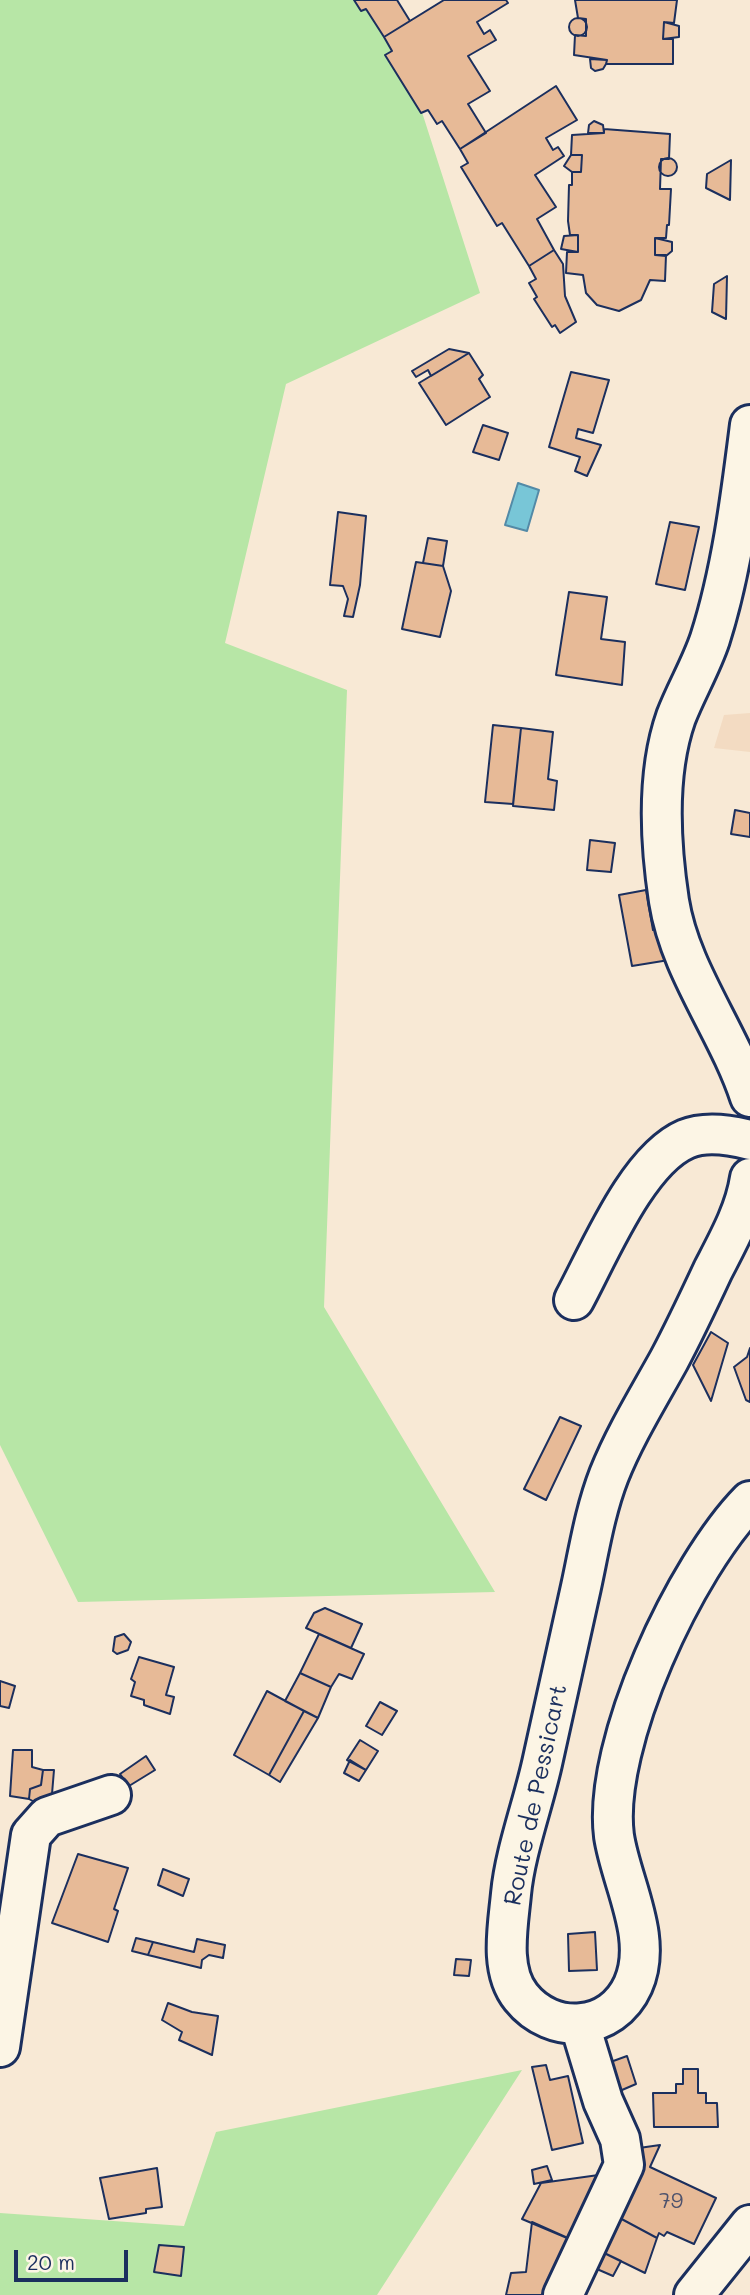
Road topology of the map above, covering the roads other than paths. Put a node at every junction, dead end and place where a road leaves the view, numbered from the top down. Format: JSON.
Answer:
{"nodes":[{"id":1,"x":750,"y":425,"type":"edge"},
{"id":2,"x":750,"y":1097,"type":"edge"},
{"id":3,"x":750,"y":1140,"type":"edge"},
{"id":4,"x":750,"y":1178,"type":"edge"},
{"id":5,"x":574,"y":1300,"type":"dead end"},
{"id":6,"x":750,"y":1502,"type":"edge"},
{"id":7,"x":111,"y":1795,"type":"dead end"},
{"id":8,"x":580,"y":2025,"type":"junction"},
{"id":9,"x":0,"y":2047,"type":"edge"},
{"id":10,"x":750,"y":2225,"type":"edge"},
{"id":11,"x":563,"y":2295,"type":"edge"},
{"id":12,"x":694,"y":2295,"type":"edge"}],
"edges":[{"from":1,"to":2,"type":"street"},
{"from":3,"to":5,"type":"street"},
{"from":4,"to":8,"type":"street","name":"Route de Pessicart"},
{"from":6,"to":8,"type":"street"},
{"from":7,"to":9,"type":"street"},
{"from":8,"to":11,"type":"street"},
{"from":10,"to":12,"type":"street"}]}
